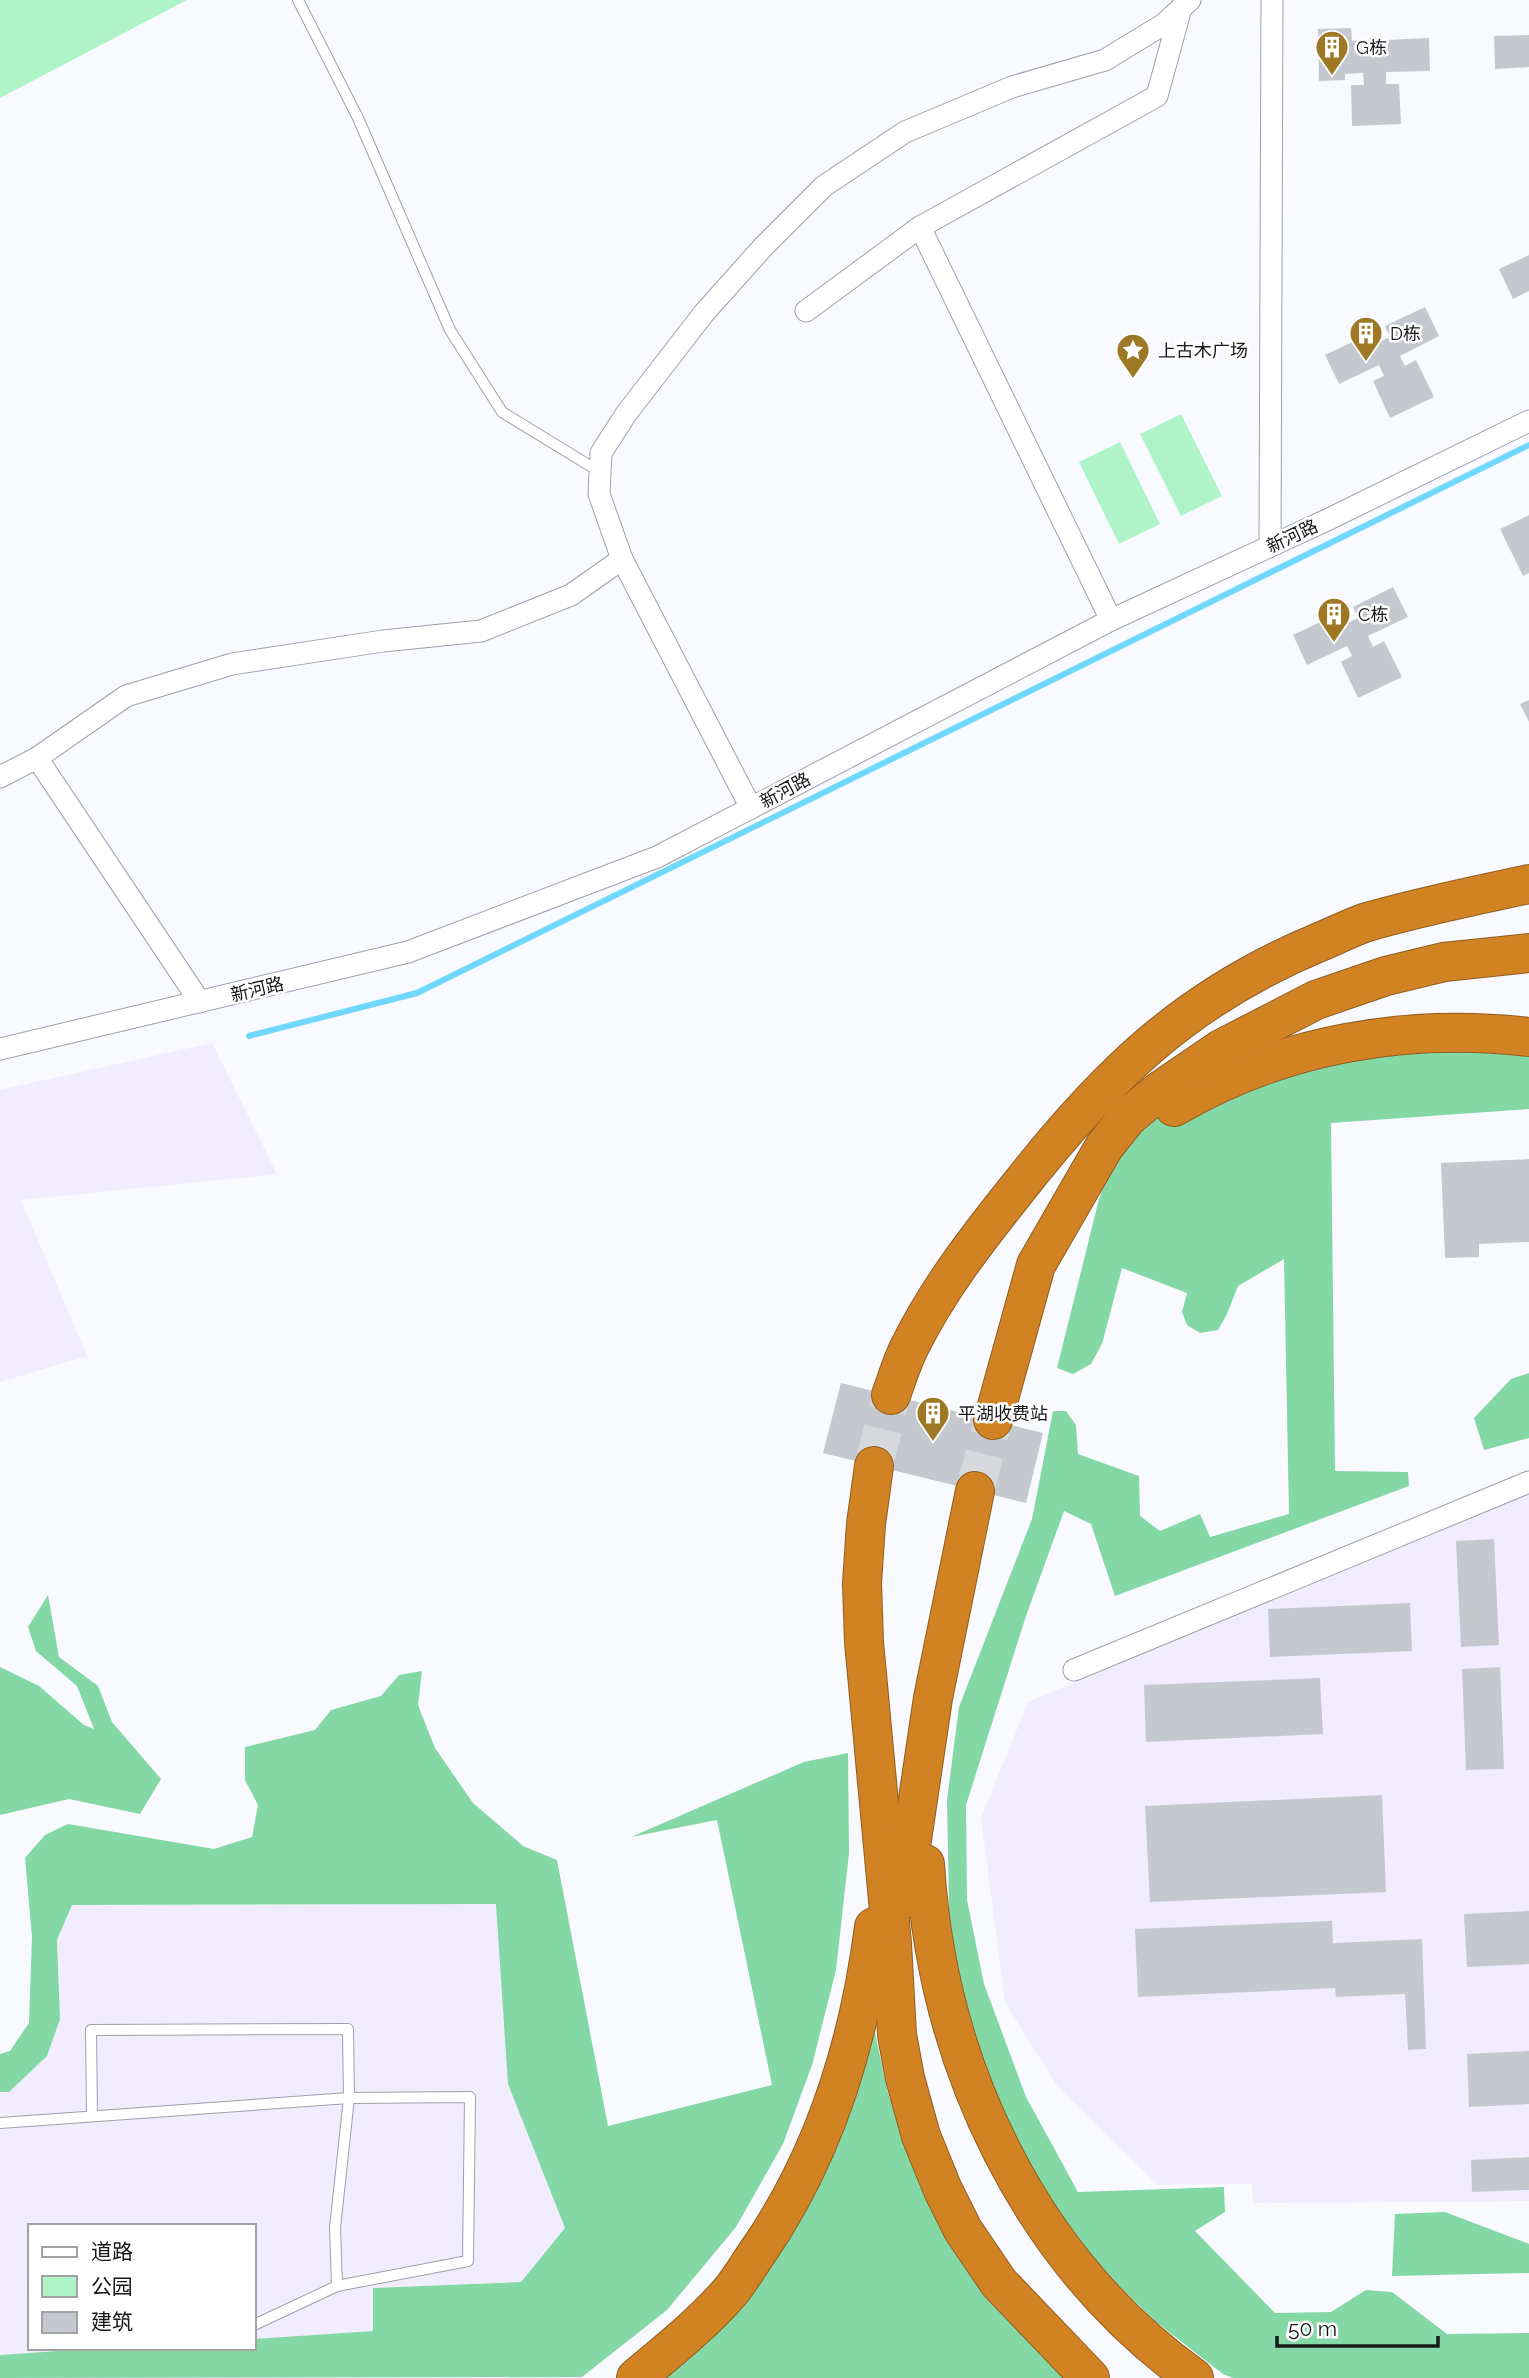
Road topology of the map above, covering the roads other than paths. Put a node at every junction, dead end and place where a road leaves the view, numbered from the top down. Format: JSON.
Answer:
{"nodes":[{"id":1,"x":298,"y":0,"type":"edge"},
{"id":2,"x":1272,"y":0,"type":"edge"},
{"id":3,"x":1185,"y":4,"type":"edge"},
{"id":4,"x":920,"y":227,"type":"junction"},
{"id":5,"x":806,"y":311,"type":"dead end"},
{"id":6,"x":1529,"y":421,"type":"edge"},
{"id":7,"x":600,"y":472,"type":"junction"},
{"id":8,"x":1269,"y":547,"type":"junction"},
{"id":9,"x":622,"y":559,"type":"junction"},
{"id":10,"x":1111,"y":620,"type":"junction"},
{"id":11,"x":37,"y":758,"type":"junction"},
{"id":12,"x":2,"y":772,"type":"edge"},
{"id":13,"x":751,"y":808,"type":"junction"},
{"id":14,"x":1529,"y":884,"type":"edge"},
{"id":15,"x":1529,"y":930,"type":"edge"},
{"id":16,"x":1529,"y":953,"type":"edge"},
{"id":17,"x":200,"y":1002,"type":"junction"},
{"id":18,"x":1529,"y":1037,"type":"edge"},
{"id":19,"x":0,"y":1049,"type":"edge"},
{"id":20,"x":971,"y":1247,"type":"junction"},
{"id":21,"x":1036,"y":1265,"type":"junction"},
{"id":22,"x":891,"y":1395,"type":"tunnel mouth"},
{"id":23,"x":993,"y":1420,"type":"tunnel mouth"},
{"id":24,"x":874,"y":1466,"type":"tunnel mouth"},
{"id":25,"x":1529,"y":1482,"type":"edge"},
{"id":26,"x":975,"y":1491,"type":"tunnel mouth"},
{"id":27,"x":1074,"y":1670,"type":"dead end"},
{"id":28,"x":933,"y":1698,"type":"junction"},
{"id":29,"x":871,"y":1701,"type":"junction"},
{"id":30,"x":349,"y":2098,"type":"junction"},
{"id":31,"x":92,"y":2116,"type":"junction"},
{"id":32,"x":0,"y":2123,"type":"edge"},
{"id":33,"x":337,"y":2286,"type":"junction"},
{"id":34,"x":256,"y":2324,"type":"edge"},
{"id":35,"x":636,"y":2378,"type":"edge"},
{"id":36,"x":1090,"y":2378,"type":"edge"},
{"id":37,"x":1117,"y":2378,"type":"edge"},
{"id":38,"x":1194,"y":2378,"type":"edge"}],
"edges":[{"from":1,"to":7,"type":"lane"},
{"from":2,"to":8,"type":"street"},
{"from":3,"to":4,"type":"street"},
{"from":3,"to":7,"type":"street"},
{"from":4,"to":5,"type":"street"},
{"from":4,"to":10,"type":"street"},
{"from":6,"to":8,"type":"street","name":"新河路"},
{"from":7,"to":9,"type":"street"},
{"from":8,"to":10,"type":"street","name":"新河路"},
{"from":9,"to":11,"type":"street"},
{"from":9,"to":13,"type":"street"},
{"from":10,"to":13,"type":"street","name":"新河路"},
{"from":11,"to":12,"type":"street"},
{"from":11,"to":17,"type":"street"},
{"from":13,"to":17,"type":"street","name":"新河路"},
{"from":14,"to":20,"type":"highway"},
{"from":15,"to":20,"type":"highway"},
{"from":16,"to":21,"type":"highway"},
{"from":17,"to":19,"type":"street","name":"新河路"},
{"from":18,"to":21,"type":"highway"},
{"from":20,"to":22,"type":"highway"},
{"from":21,"to":23,"type":"highway"},
{"from":24,"to":29,"type":"highway"},
{"from":25,"to":27,"type":"street"},
{"from":26,"to":28,"type":"highway"},
{"from":28,"to":37,"type":"highway"},
{"from":28,"to":38,"type":"highway"},
{"from":29,"to":35,"type":"highway"},
{"from":29,"to":36,"type":"highway"},
{"from":30,"to":31,"type":"lane"},
{"from":30,"to":31,"type":"lane"},
{"from":30,"to":33,"type":"lane"},
{"from":30,"to":33,"type":"lane"},
{"from":31,"to":32,"type":"lane"},
{"from":33,"to":34,"type":"lane"}]}
